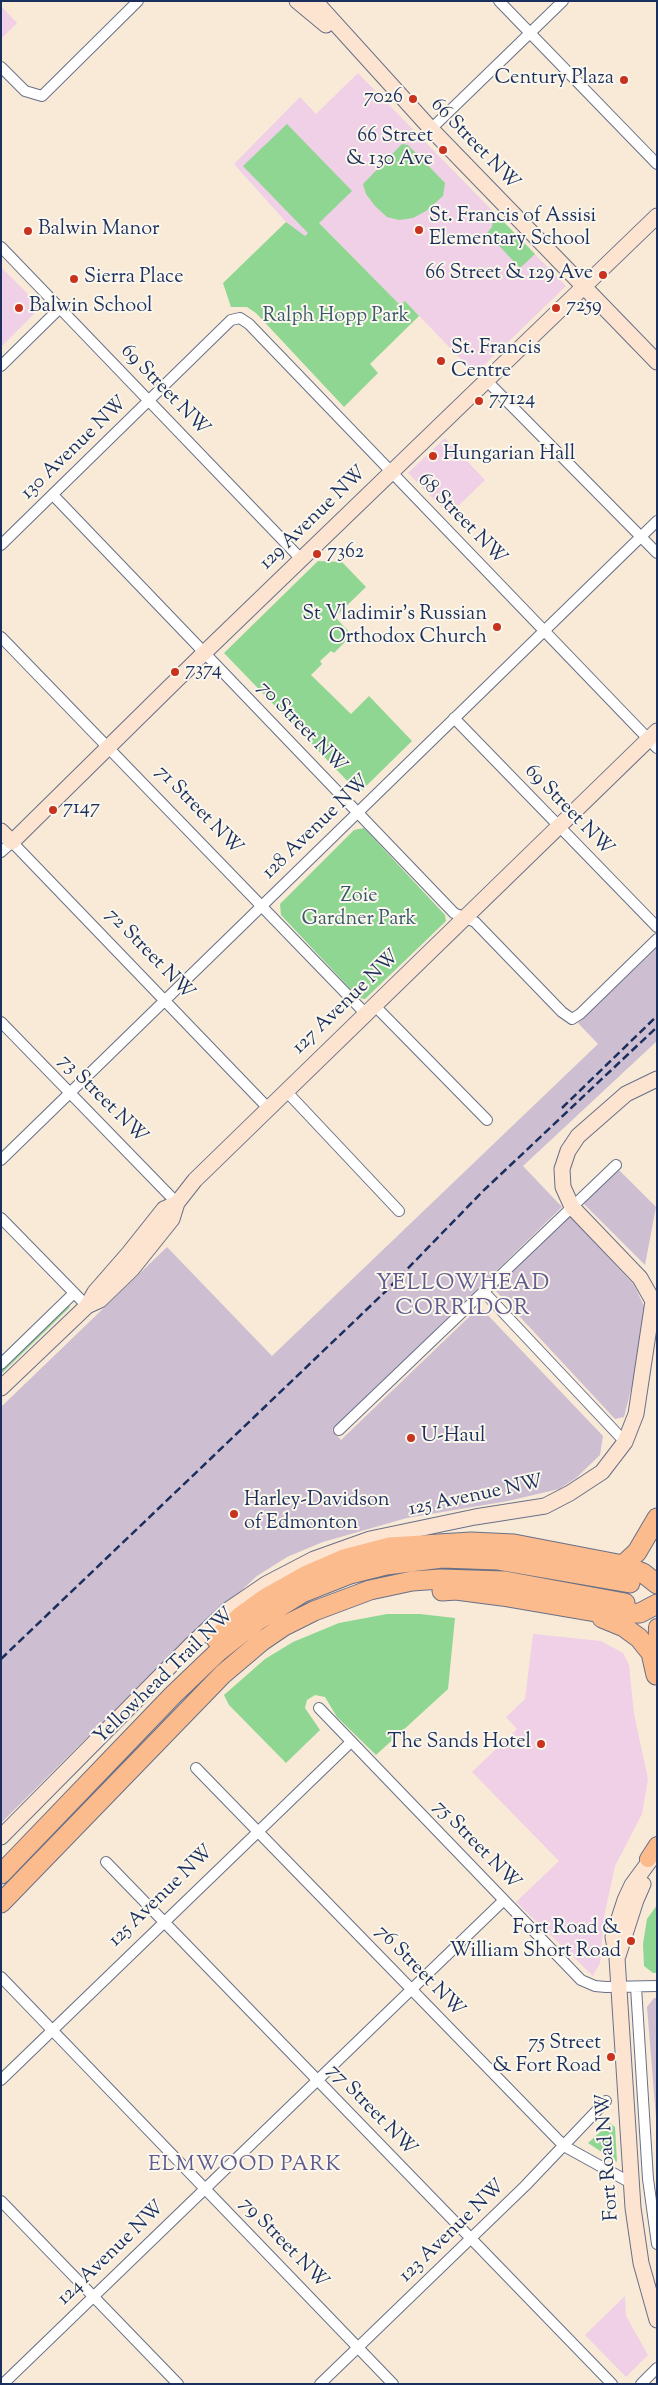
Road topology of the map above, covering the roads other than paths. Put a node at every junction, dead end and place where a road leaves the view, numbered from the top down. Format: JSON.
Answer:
{"nodes":[{"id":1,"x":138,"y":1,"type":"edge"},
{"id":2,"x":297,"y":1,"type":"edge"},
{"id":3,"x":315,"y":1,"type":"edge"},
{"id":4,"x":499,"y":1,"type":"edge"},
{"id":5,"x":563,"y":1,"type":"edge"},
{"id":6,"x":530,"y":34,"type":"junction"},
{"id":7,"x":368,"y":62,"type":"junction"},
{"id":8,"x":1,"y":67,"type":"edge"},
{"id":9,"x":431,"y":129,"type":"junction"},
{"id":10,"x":657,"y":164,"type":"edge"},
{"id":11,"x":657,"y":216,"type":"edge"},
{"id":12,"x":1,"y":247,"type":"edge"},
{"id":13,"x":583,"y":287,"type":"junction"},
{"id":14,"x":60,"y":308,"type":"junction"},
{"id":15,"x":240,"y":318,"type":"joint"},
{"id":16,"x":657,"y":362,"type":"edge"},
{"id":17,"x":1,"y":366,"type":"edge"},
{"id":18,"x":486,"y":380,"type":"junction"},
{"id":19,"x":149,"y":401,"type":"junction"},
{"id":20,"x":391,"y":473,"type":"junction"},
{"id":21,"x":53,"y":495,"type":"junction"},
{"id":22,"x":657,"y":521,"type":"edge"},
{"id":23,"x":640,"y":536,"type":"junction"},
{"id":24,"x":1,"y":545,"type":"edge"},
{"id":25,"x":657,"y":553,"type":"edge"},
{"id":26,"x":301,"y":559,"type":"junction"},
{"id":27,"x":545,"y":630,"type":"junction"},
{"id":28,"x":1,"y":637,"type":"edge"},
{"id":29,"x":204,"y":653,"type":"junction"},
{"id":30,"x":454,"y":718,"type":"junction"},
{"id":31,"x":654,"y":739,"type":"edge"},
{"id":32,"x":108,"y":748,"type":"junction"},
{"id":33,"x":358,"y":812,"type":"junction"},
{"id":34,"x":558,"y":826,"type":"junction"},
{"id":35,"x":5,"y":842,"type":"edge"},
{"id":36,"x":262,"y":906,"type":"junction"},
{"id":37,"x":464,"y":917,"type":"junction"},
{"id":38,"x":657,"y":928,"type":"edge"},
{"id":39,"x":657,"y":938,"type":"edge"},
{"id":40,"x":165,"y":1000,"type":"junction"},
{"id":41,"x":370,"y":1009,"type":"junction"},
{"id":42,"x":1,"y":1022,"type":"edge"},
{"id":43,"x":657,"y":1079,"type":"edge"},
{"id":44,"x":286,"y":1091,"type":"junction"},
{"id":45,"x":70,"y":1093,"type":"junction"},
{"id":46,"x":268,"y":1108,"type":"junction"},
{"id":47,"x":487,"y":1120,"type":"dead end"},
{"id":48,"x":1,"y":1160,"type":"edge"},
{"id":49,"x":616,"y":1164,"type":"dead end"},
{"id":50,"x":177,"y":1203,"type":"junction"},
{"id":51,"x":572,"y":1207,"type":"junction"},
{"id":52,"x":399,"y":1211,"type":"dead end"},
{"id":53,"x":1,"y":1218,"type":"edge"},
{"id":54,"x":484,"y":1292,"type":"junction"},
{"id":55,"x":74,"y":1293,"type":"junction"},
{"id":56,"x":87,"y":1306,"type":"junction"},
{"id":57,"x":1,"y":1364,"type":"edge"},
{"id":58,"x":1,"y":1388,"type":"edge"},
{"id":59,"x":339,"y":1430,"type":"dead end"},
{"id":60,"x":625,"y":1442,"type":"junction"},
{"id":61,"x":657,"y":1518,"type":"edge"},
{"id":62,"x":622,"y":1565,"type":"junction"},
{"id":63,"x":630,"y":1583,"type":"dead end"},
{"id":64,"x":657,"y":1584,"type":"edge"},
{"id":65,"x":625,"y":1603,"type":"dead end"},
{"id":66,"x":657,"y":1604,"type":"edge"},
{"id":67,"x":582,"y":1610,"type":"junction"},
{"id":68,"x":607,"y":1614,"type":"junction"},
{"id":69,"x":657,"y":1626,"type":"edge"},
{"id":70,"x":657,"y":1631,"type":"edge"},
{"id":71,"x":656,"y":1676,"type":"edge"},
{"id":72,"x":657,"y":1681,"type":"edge"},
{"id":73,"x":173,"y":1695,"type":"junction"},
{"id":74,"x":319,"y":1708,"type":"dead end"},
{"id":75,"x":188,"y":1709,"type":"junction"},
{"id":76,"x":351,"y":1742,"type":"junction"},
{"id":77,"x":196,"y":1768,"type":"dead end"},
{"id":78,"x":258,"y":1832,"type":"junction"},
{"id":79,"x":1,"y":1837,"type":"edge"},
{"id":80,"x":657,"y":1845,"type":"edge"},
{"id":81,"x":654,"y":1859,"type":"edge"},
{"id":82,"x":106,"y":1862,"type":"dead end"},
{"id":83,"x":38,"y":1865,"type":"junction"},
{"id":84,"x":1,"y":1874,"type":"edge"},
{"id":85,"x":504,"y":1900,"type":"junction"},
{"id":86,"x":1,"y":1904,"type":"edge"},
{"id":87,"x":1,"y":1909,"type":"edge"},
{"id":88,"x":164,"y":1923,"type":"junction"},
{"id":89,"x":1,"y":1977,"type":"edge"},
{"id":90,"x":657,"y":1986,"type":"edge"},
{"id":91,"x":636,"y":1987,"type":"junction"},
{"id":92,"x":619,"y":1988,"type":"junction"},
{"id":93,"x":411,"y":1989,"type":"junction"},
{"id":94,"x":53,"y":2030,"type":"junction"},
{"id":95,"x":1,"y":2080,"type":"edge"},
{"id":96,"x":316,"y":2081,"type":"junction"},
{"id":97,"x":606,"y":2101,"type":"dead end"},
{"id":98,"x":564,"y":2146,"type":"junction"},
{"id":99,"x":631,"y":2183,"type":"junction"},
{"id":100,"x":205,"y":2188,"type":"junction"},
{"id":101,"x":1,"y":2201,"type":"edge"},
{"id":102,"x":470,"y":2239,"type":"junction"},
{"id":103,"x":657,"y":2244,"type":"edge"},
{"id":104,"x":94,"y":2296,"type":"junction"},
{"id":105,"x":657,"y":2320,"type":"edge"},
{"id":106,"x":358,"y":2348,"type":"junction"},
{"id":107,"x":657,"y":2368,"type":"edge"},
{"id":108,"x":3,"y":2384,"type":"edge"},
{"id":109,"x":178,"y":2384,"type":"edge"},
{"id":110,"x":320,"y":2384,"type":"edge"},
{"id":111,"x":393,"y":2384,"type":"edge"},
{"id":112,"x":612,"y":2384,"type":"edge"},
{"id":113,"x":641,"y":2384,"type":"edge"}],
"edges":[{"from":1,"to":8,"type":"street"},
{"from":2,"to":7,"type":"street","name":"66 Street NW"},
{"from":3,"to":7,"type":"street","name":"66 Street NW"},
{"from":4,"to":6,"type":"street"},
{"from":5,"to":6,"type":"street"},
{"from":6,"to":9,"type":"street"},
{"from":6,"to":10,"type":"street"},
{"from":7,"to":9,"type":"street","name":"66 Street NW"},
{"from":9,"to":13,"type":"street","name":"66 Street NW"},
{"from":11,"to":13,"type":"street","name":"129 Avenue NW"},
{"from":12,"to":14,"type":"street","name":"69 Street NW"},
{"from":13,"to":16,"type":"street","name":"66 Street NW"},
{"from":13,"to":18,"type":"street","name":"129 Avenue NW"},
{"from":14,"to":17,"type":"street"},
{"from":14,"to":19,"type":"street","name":"69 Street NW"},
{"from":15,"to":19,"type":"street","name":"130 Avenue NW"},
{"from":15,"to":20,"type":"street","name":"68 Street NW"},
{"from":18,"to":20,"type":"street","name":"129 Avenue NW"},
{"from":18,"to":23,"type":"street"},
{"from":19,"to":21,"type":"street","name":"130 Avenue NW"},
{"from":19,"to":26,"type":"street","name":"69 Street NW"},
{"from":20,"to":26,"type":"street","name":"129 Avenue NW"},
{"from":20,"to":27,"type":"street","name":"68 Street NW"},
{"from":21,"to":24,"type":"street","name":"130 Avenue NW"},
{"from":21,"to":29,"type":"street","name":"70 Street NW"},
{"from":22,"to":23,"type":"street","name":"128 Avenue NW"},
{"from":23,"to":25,"type":"street"},
{"from":23,"to":27,"type":"street","name":"128 Avenue NW"},
{"from":26,"to":29,"type":"street","name":"129 Avenue NW"},
{"from":27,"to":30,"type":"street","name":"128 Avenue NW"},
{"from":27,"to":31,"type":"street","name":"68 Street NW"},
{"from":28,"to":32,"type":"street","name":"71 Street NW"},
{"from":29,"to":32,"type":"street","name":"129 Avenue NW"},
{"from":29,"to":33,"type":"street","name":"70 Street NW"},
{"from":30,"to":33,"type":"street","name":"128 Avenue NW"},
{"from":30,"to":34,"type":"street","name":"69 Street NW"},
{"from":31,"to":34,"type":"street","name":"127 Avenue NW"},
{"from":32,"to":35,"type":"street","name":"129 Avenue NW"},
{"from":32,"to":36,"type":"street","name":"71 Street NW"},
{"from":33,"to":36,"type":"street","name":"128 Avenue NW"},
{"from":33,"to":37,"type":"street","name":"70 Street NW"},
{"from":34,"to":37,"type":"street","name":"127 Avenue NW"},
{"from":34,"to":38,"type":"street","name":"69 Street NW"},
{"from":35,"to":40,"type":"street","name":"72 Street NW"},
{"from":36,"to":40,"type":"street","name":"128 Avenue NW"},
{"from":36,"to":41,"type":"street","name":"71 Street NW"},
{"from":37,"to":39,"type":"street","name":"70 Street NW"},
{"from":37,"to":41,"type":"street","name":"127 Avenue NW"},
{"from":40,"to":45,"type":"street","name":"128 Avenue NW"},
{"from":40,"to":46,"type":"street","name":"72 Street NW"},
{"from":41,"to":44,"type":"street","name":"127 Avenue NW"},
{"from":41,"to":47,"type":"street","name":"71 Street NW"},
{"from":42,"to":45,"type":"street","name":"73 Street NW"},
{"from":43,"to":51,"type":"street"},
{"from":44,"to":46,"type":"street","name":"127 Avenue NW"},
{"from":44,"to":52,"type":"street"},
{"from":45,"to":48,"type":"street","name":"128 Avenue NW"},
{"from":45,"to":50,"type":"street","name":"73 Street NW"},
{"from":46,"to":50,"type":"street","name":"127 Avenue NW"},
{"from":49,"to":51,"type":"street"},
{"from":50,"to":56,"type":"street","name":"127 Avenue NW"},
{"from":51,"to":54,"type":"street"},
{"from":51,"to":60,"type":"street","name":"125 Avenue NW"},
{"from":53,"to":55,"type":"street"},
{"from":54,"to":59,"type":"street"},
{"from":54,"to":60,"type":"street"},
{"from":55,"to":56,"type":"street"},
{"from":55,"to":57,"type":"street"},
{"from":56,"to":58,"type":"street","name":"127 Avenue NW"},
{"from":60,"to":79,"type":"street","name":"125 Avenue NW"},
{"from":61,"to":62,"type":"highway"},
{"from":62,"to":64,"type":"highway"},
{"from":62,"to":68,"type":"highway"},
{"from":62,"to":73,"type":"highway"},
{"from":63,"to":73,"type":"highway","name":"Yellowhead Trail NW"},
{"from":65,"to":75,"type":"highway","name":"Yellowhead Trail NW"},
{"from":66,"to":68,"type":"highway"},
{"from":67,"to":68,"type":"highway"},
{"from":67,"to":71,"type":"highway"},
{"from":67,"to":75,"type":"highway"},
{"from":69,"to":70,"type":"main road"},
{"from":70,"to":71,"type":"main road"},
{"from":71,"to":72,"type":"main road"},
{"from":73,"to":84,"type":"highway","name":"Yellowhead Trail NW"},
{"from":74,"to":76,"type":"street","name":"75 Street NW"},
{"from":75,"to":83,"type":"highway","name":"Yellowhead Trail NW"},
{"from":76,"to":78,"type":"street","name":"125 Avenue NW"},
{"from":76,"to":85,"type":"street","name":"75 Street NW"},
{"from":77,"to":78,"type":"street","name":"76 Street NW"},
{"from":78,"to":88,"type":"street","name":"125 Avenue NW"},
{"from":78,"to":93,"type":"street","name":"76 Street NW"},
{"from":80,"to":81,"type":"main road"},
{"from":81,"to":92,"type":"street","name":"Fort Road NW"},
{"from":82,"to":88,"type":"street","name":"77 Street NW"},
{"from":83,"to":86,"type":"highway","name":"Yellowhead Trail NW"},
{"from":83,"to":87,"type":"highway"},
{"from":85,"to":92,"type":"street","name":"75 Street NW"},
{"from":85,"to":93,"type":"street","name":"124 Avenue NW"},
{"from":88,"to":94,"type":"street","name":"125 Avenue NW"},
{"from":88,"to":96,"type":"street","name":"77 Street NW"},
{"from":89,"to":94,"type":"street","name":"79 Street NW"},
{"from":90,"to":91,"type":"street","name":"75 Street NW"},
{"from":91,"to":92,"type":"street","name":"75 Street NW"},
{"from":91,"to":103,"type":"street"},
{"from":92,"to":99,"type":"street","name":"Fort Road NW"},
{"from":93,"to":96,"type":"street","name":"124 Avenue NW"},
{"from":93,"to":98,"type":"street","name":"76 Street NW"},
{"from":94,"to":95,"type":"street","name":"125 Avenue NW"},
{"from":94,"to":100,"type":"street","name":"79 Street NW"},
{"from":96,"to":100,"type":"street","name":"124 Avenue NW"},
{"from":96,"to":102,"type":"street","name":"77 Street NW"},
{"from":97,"to":98,"type":"street","name":"123 Avenue NW"},
{"from":98,"to":99,"type":"street","name":"76 Street NW"},
{"from":98,"to":102,"type":"street","name":"123 Avenue NW"},
{"from":99,"to":105,"type":"street","name":"Fort Road NW"},
{"from":100,"to":104,"type":"street","name":"124 Avenue NW"},
{"from":100,"to":106,"type":"street","name":"79 Street NW"},
{"from":101,"to":104,"type":"street"},
{"from":102,"to":106,"type":"street","name":"123 Avenue NW"},
{"from":102,"to":112,"type":"street","name":"77 Street NW"},
{"from":104,"to":108,"type":"street","name":"124 Avenue NW"},
{"from":104,"to":109,"type":"street"},
{"from":106,"to":110,"type":"street","name":"123 Avenue NW"},
{"from":106,"to":111,"type":"street","name":"79 Street NW"},
{"from":107,"to":113,"type":"street"}]}
